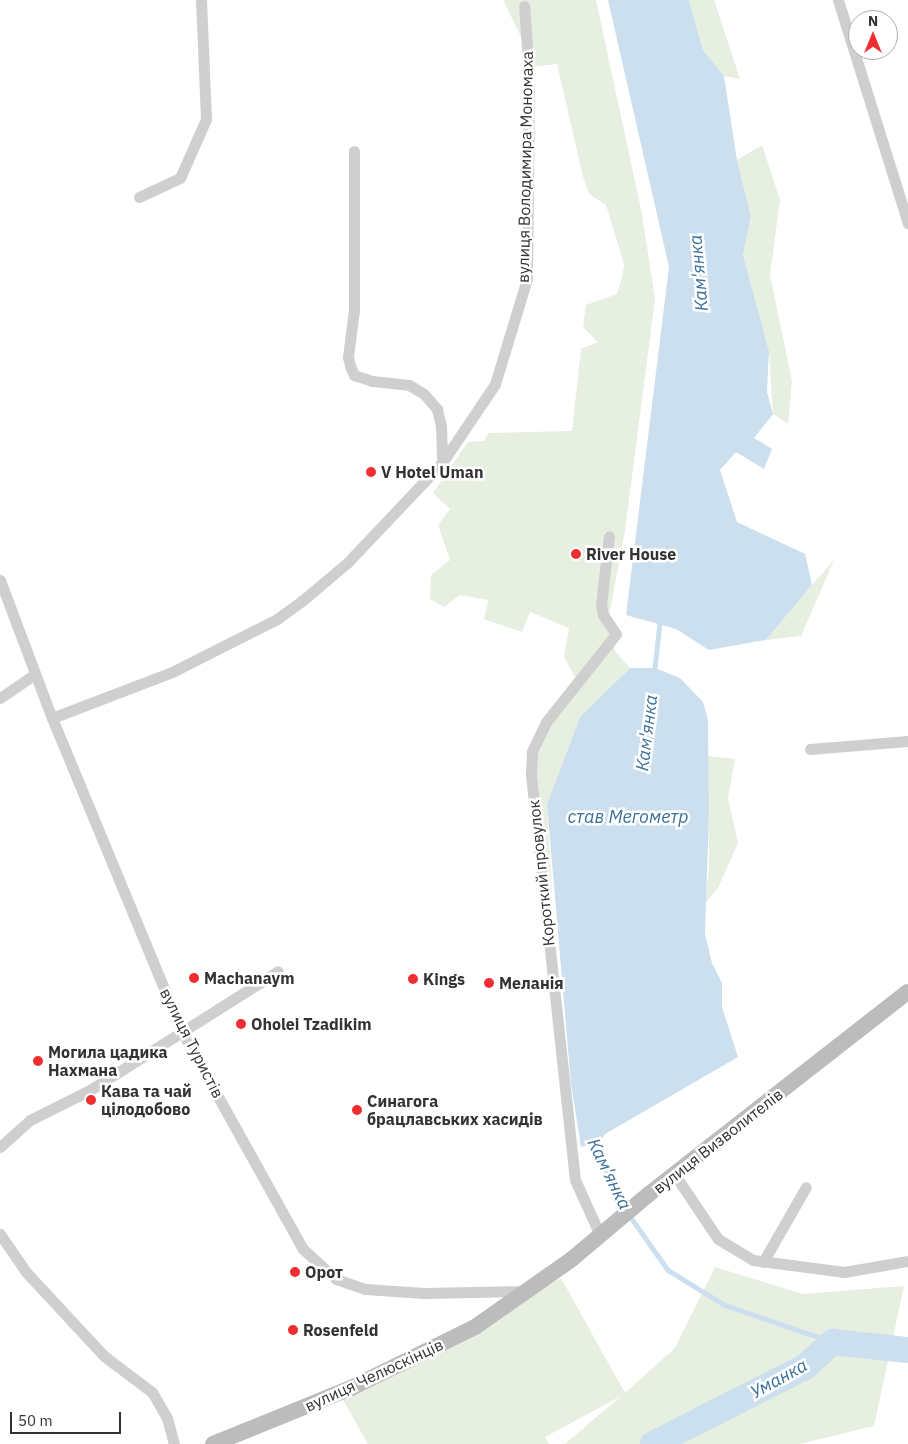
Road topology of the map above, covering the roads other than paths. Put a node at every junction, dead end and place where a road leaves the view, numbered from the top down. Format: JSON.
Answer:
{"nodes":[{"id":1,"x":202,"y":0,"type":"edge"},
{"id":2,"x":838,"y":0,"type":"edge"},
{"id":3,"x":524,"y":6,"type":"dead end"},
{"id":4,"x":354,"y":151,"type":"dead end"},
{"id":5,"x":139,"y":197,"type":"dead end"},
{"id":6,"x":908,"y":223,"type":"edge"},
{"id":7,"x":442,"y":463,"type":"junction"},
{"id":8,"x":609,"y":536,"type":"dead end"},
{"id":9,"x":0,"y":580,"type":"edge"},
{"id":10,"x":35,"y":674,"type":"junction"},
{"id":11,"x":0,"y":698,"type":"edge"},
{"id":12,"x":52,"y":718,"type":"junction"},
{"id":13,"x":908,"y":741,"type":"edge"},
{"id":14,"x":810,"y":749,"type":"dead end"},
{"id":15,"x":278,"y":971,"type":"dead end"},
{"id":16,"x":908,"y":992,"type":"edge"},
{"id":17,"x":181,"y":1030,"type":"junction"},
{"id":18,"x":0,"y":1148,"type":"edge"},
{"id":19,"x":675,"y":1175,"type":"junction"},
{"id":20,"x":806,"y":1187,"type":"dead end"},
{"id":21,"x":606,"y":1231,"type":"junction"},
{"id":22,"x":0,"y":1234,"type":"edge"},
{"id":23,"x":908,"y":1261,"type":"edge"},
{"id":24,"x":763,"y":1262,"type":"junction"},
{"id":25,"x":528,"y":1292,"type":"junction"},
{"id":26,"x":174,"y":1444,"type":"edge"},
{"id":27,"x":212,"y":1444,"type":"edge"}],
"edges":[{"from":1,"to":5,"type":"street"},
{"from":2,"to":6,"type":"street"},
{"from":3,"to":7,"type":"street","name":"вулиця Володимира Мономаха"},
{"from":4,"to":7,"type":"street"},
{"from":7,"to":12,"type":"street","name":"вулиця Володимира Мономаха"},
{"from":8,"to":21,"type":"street","name":"Короткий провулок"},
{"from":9,"to":10,"type":"street","name":"вулиця Туристів"},
{"from":10,"to":11,"type":"street"},
{"from":10,"to":12,"type":"street","name":"вулиця Туристів"},
{"from":12,"to":17,"type":"street","name":"вулиця Туристів"},
{"from":13,"to":14,"type":"street"},
{"from":15,"to":17,"type":"street"},
{"from":16,"to":19,"type":"main road","name":"вулиця Визволителів"},
{"from":17,"to":18,"type":"street"},
{"from":17,"to":25,"type":"street","name":"вулиця Туристів"},
{"from":19,"to":21,"type":"main road","name":"вулиця Визволителів"},
{"from":19,"to":24,"type":"street"},
{"from":20,"to":24,"type":"street"},
{"from":21,"to":25,"type":"main road","name":"вулиця Визволителів"},
{"from":22,"to":26,"type":"street"},
{"from":23,"to":24,"type":"street"},
{"from":25,"to":27,"type":"main road","name":"вулиця Челюскінців"}]}
